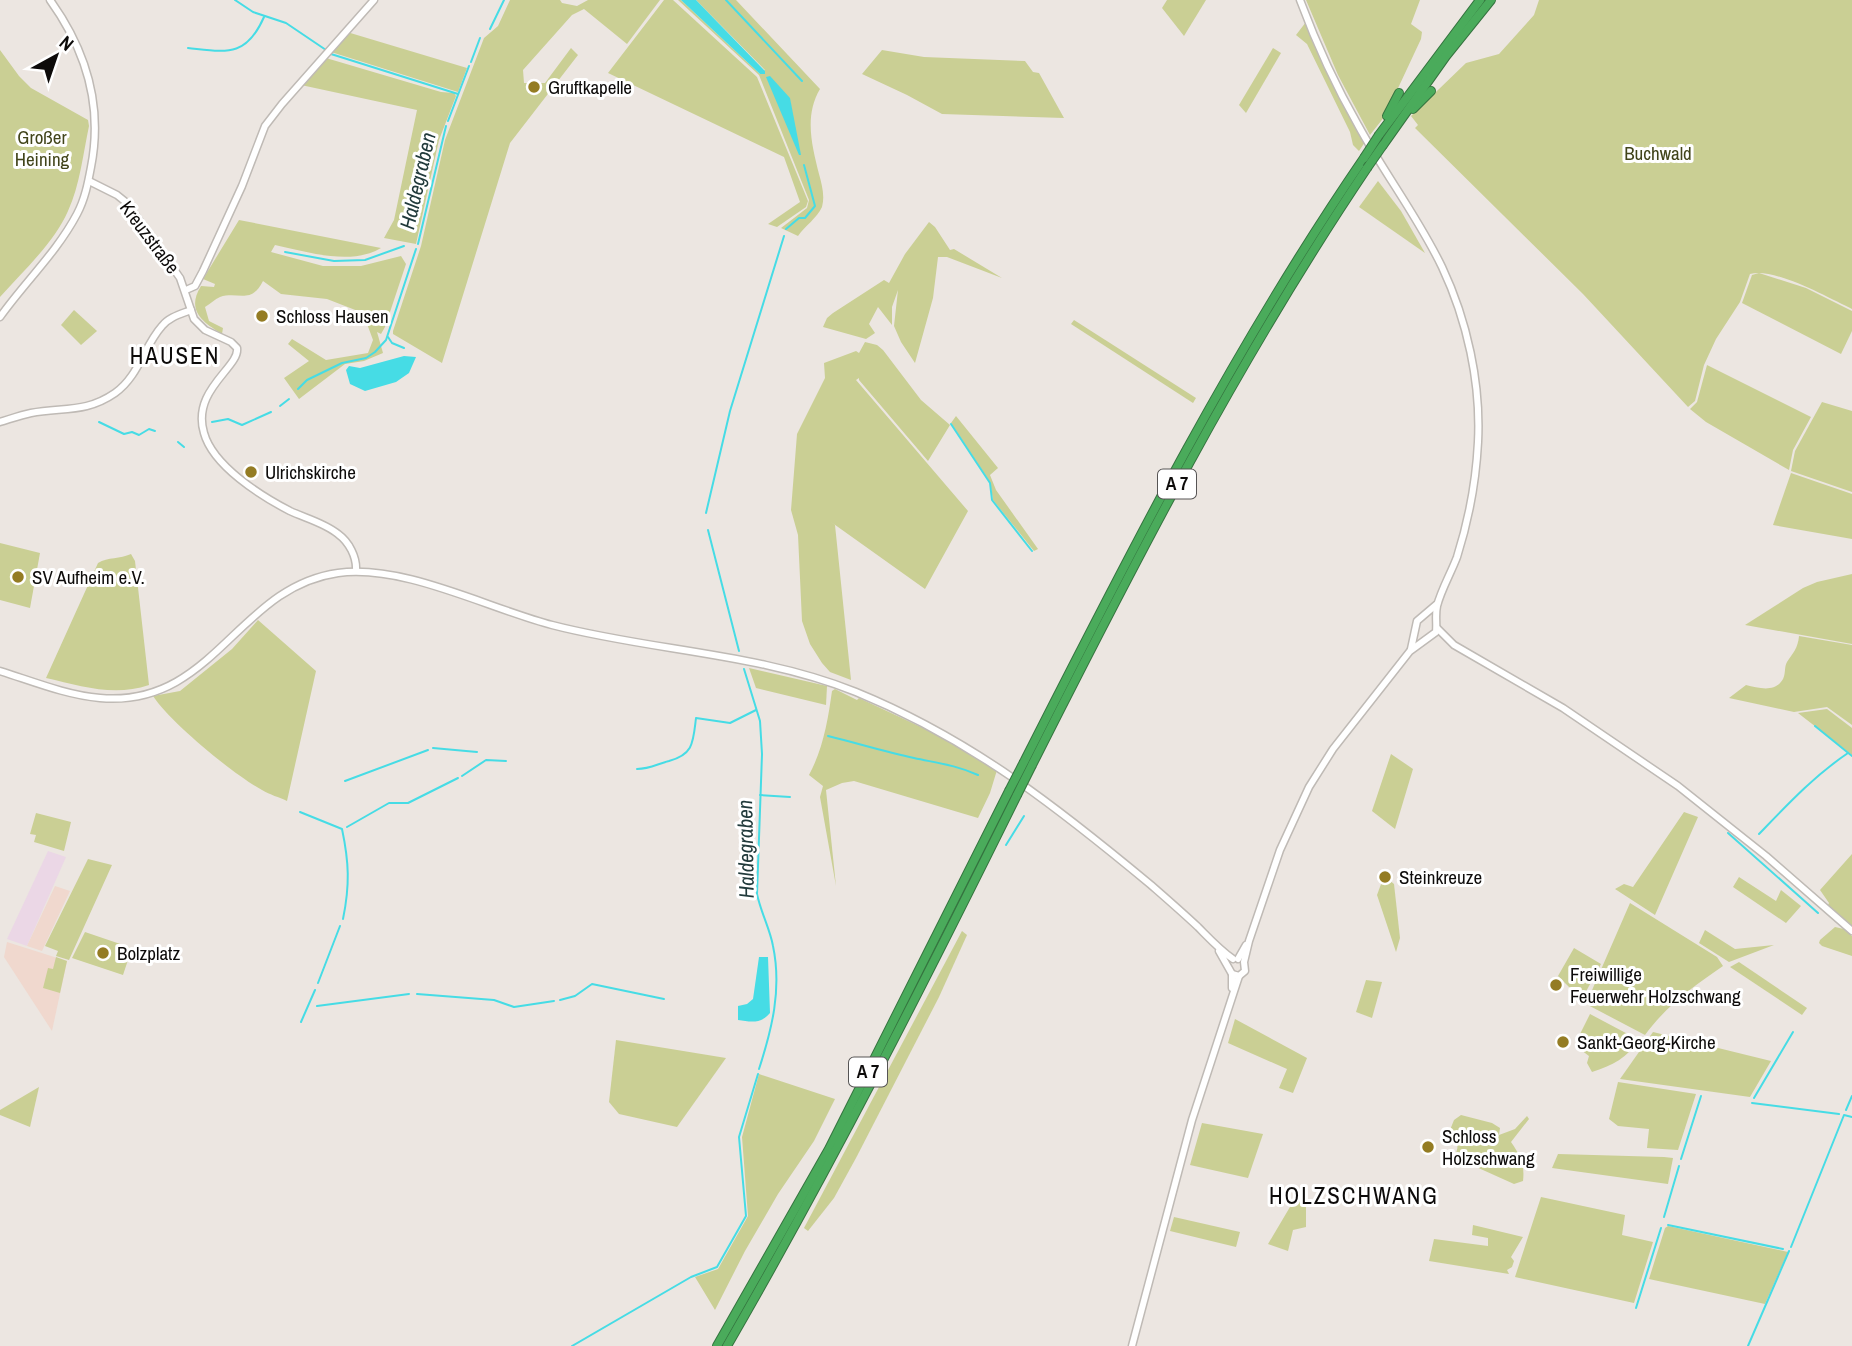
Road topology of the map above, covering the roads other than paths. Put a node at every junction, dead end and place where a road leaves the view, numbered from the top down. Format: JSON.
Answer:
{"nodes":[{"id":1,"x":50,"y":0,"type":"edge"},
{"id":2,"x":373,"y":0,"type":"edge"},
{"id":3,"x":1300,"y":0,"type":"edge"},
{"id":4,"x":1479,"y":0,"type":"edge"},
{"id":5,"x":1491,"y":0,"type":"edge"},
{"id":6,"x":1430,"y":92,"type":"dead end"},
{"id":7,"x":1399,"y":93,"type":"dead end"},
{"id":8,"x":1394,"y":128,"type":"junction"},
{"id":9,"x":1379,"y":135,"type":"junction"},
{"id":10,"x":89,"y":181,"type":"junction"},
{"id":11,"x":186,"y":290,"type":"junction"},
{"id":12,"x":191,"y":310,"type":"junction"},
{"id":13,"x":0,"y":317,"type":"edge"},
{"id":14,"x":0,"y":422,"type":"edge"},
{"id":15,"x":356,"y":571,"type":"junction"},
{"id":16,"x":1438,"y":603,"type":"junction"},
{"id":17,"x":1424,"y":617,"type":"junction"},
{"id":18,"x":1436,"y":625,"type":"junction"},
{"id":19,"x":1415,"y":630,"type":"junction"},
{"id":20,"x":1428,"y":638,"type":"junction"},
{"id":21,"x":1454,"y":645,"type":"junction"},
{"id":22,"x":1410,"y":651,"type":"junction"},
{"id":23,"x":0,"y":671,"type":"edge"},
{"id":24,"x":1028,"y":764,"type":"junction"},
{"id":25,"x":1013,"y":793,"type":"junction"},
{"id":26,"x":1852,"y":931,"type":"edge"},
{"id":27,"x":1214,"y":943,"type":"junction"},
{"id":28,"x":1238,"y":960,"type":"junction"},
{"id":29,"x":1228,"y":966,"type":"junction"},
{"id":30,"x":1235,"y":975,"type":"junction"},
{"id":31,"x":717,"y":1346,"type":"edge"},
{"id":32,"x":727,"y":1346,"type":"edge"},
{"id":33,"x":1132,"y":1346,"type":"edge"}],
"edges":[{"from":1,"to":10,"type":"main road"},
{"from":2,"to":11,"type":"main road"},
{"from":3,"to":16,"type":"main road"},
{"from":4,"to":9,"type":"highway","number":"A 7"},
{"from":5,"to":8,"type":"highway","number":"A 7"},
{"from":6,"to":8,"type":"highway"},
{"from":7,"to":9,"type":"highway"},
{"from":8,"to":24,"type":"highway","number":"A 7","bridge":true},
{"from":9,"to":24,"type":"highway","number":"A 7","bridge":true},
{"from":10,"to":11,"type":"main road","name":"Kreuzstraße"},
{"from":10,"to":13,"type":"main road"},
{"from":11,"to":12,"type":"main road","name":"Kreuzstraße"},
{"from":12,"to":14,"type":"main road"},
{"from":12,"to":15,"type":"main road"},
{"from":15,"to":23,"type":"main road"},
{"from":15,"to":27,"type":"main road"},
{"from":16,"to":17,"type":"main road"},
{"from":16,"to":18,"type":"main road"},
{"from":17,"to":18,"type":"main road"},
{"from":17,"to":19,"type":"main road"},
{"from":18,"to":20,"type":"main road"},
{"from":18,"to":21,"type":"main road"},
{"from":19,"to":20,"type":"main road"},
{"from":19,"to":22,"type":"main road"},
{"from":20,"to":21,"type":"main road"},
{"from":20,"to":22,"type":"main road"},
{"from":21,"to":26,"type":"main road"},
{"from":22,"to":28,"type":"main road"},
{"from":24,"to":25,"type":"highway","number":"A 7","bridge":true},
{"from":25,"to":31,"type":"highway","number":"A 7"},
{"from":25,"to":32,"type":"highway","number":"A 7"},
{"from":27,"to":28,"type":"main road"},
{"from":27,"to":29,"type":"main road"},
{"from":28,"to":29,"type":"main road"},
{"from":28,"to":30,"type":"main road"},
{"from":29,"to":30,"type":"main road"},
{"from":30,"to":33,"type":"main road"}]}
